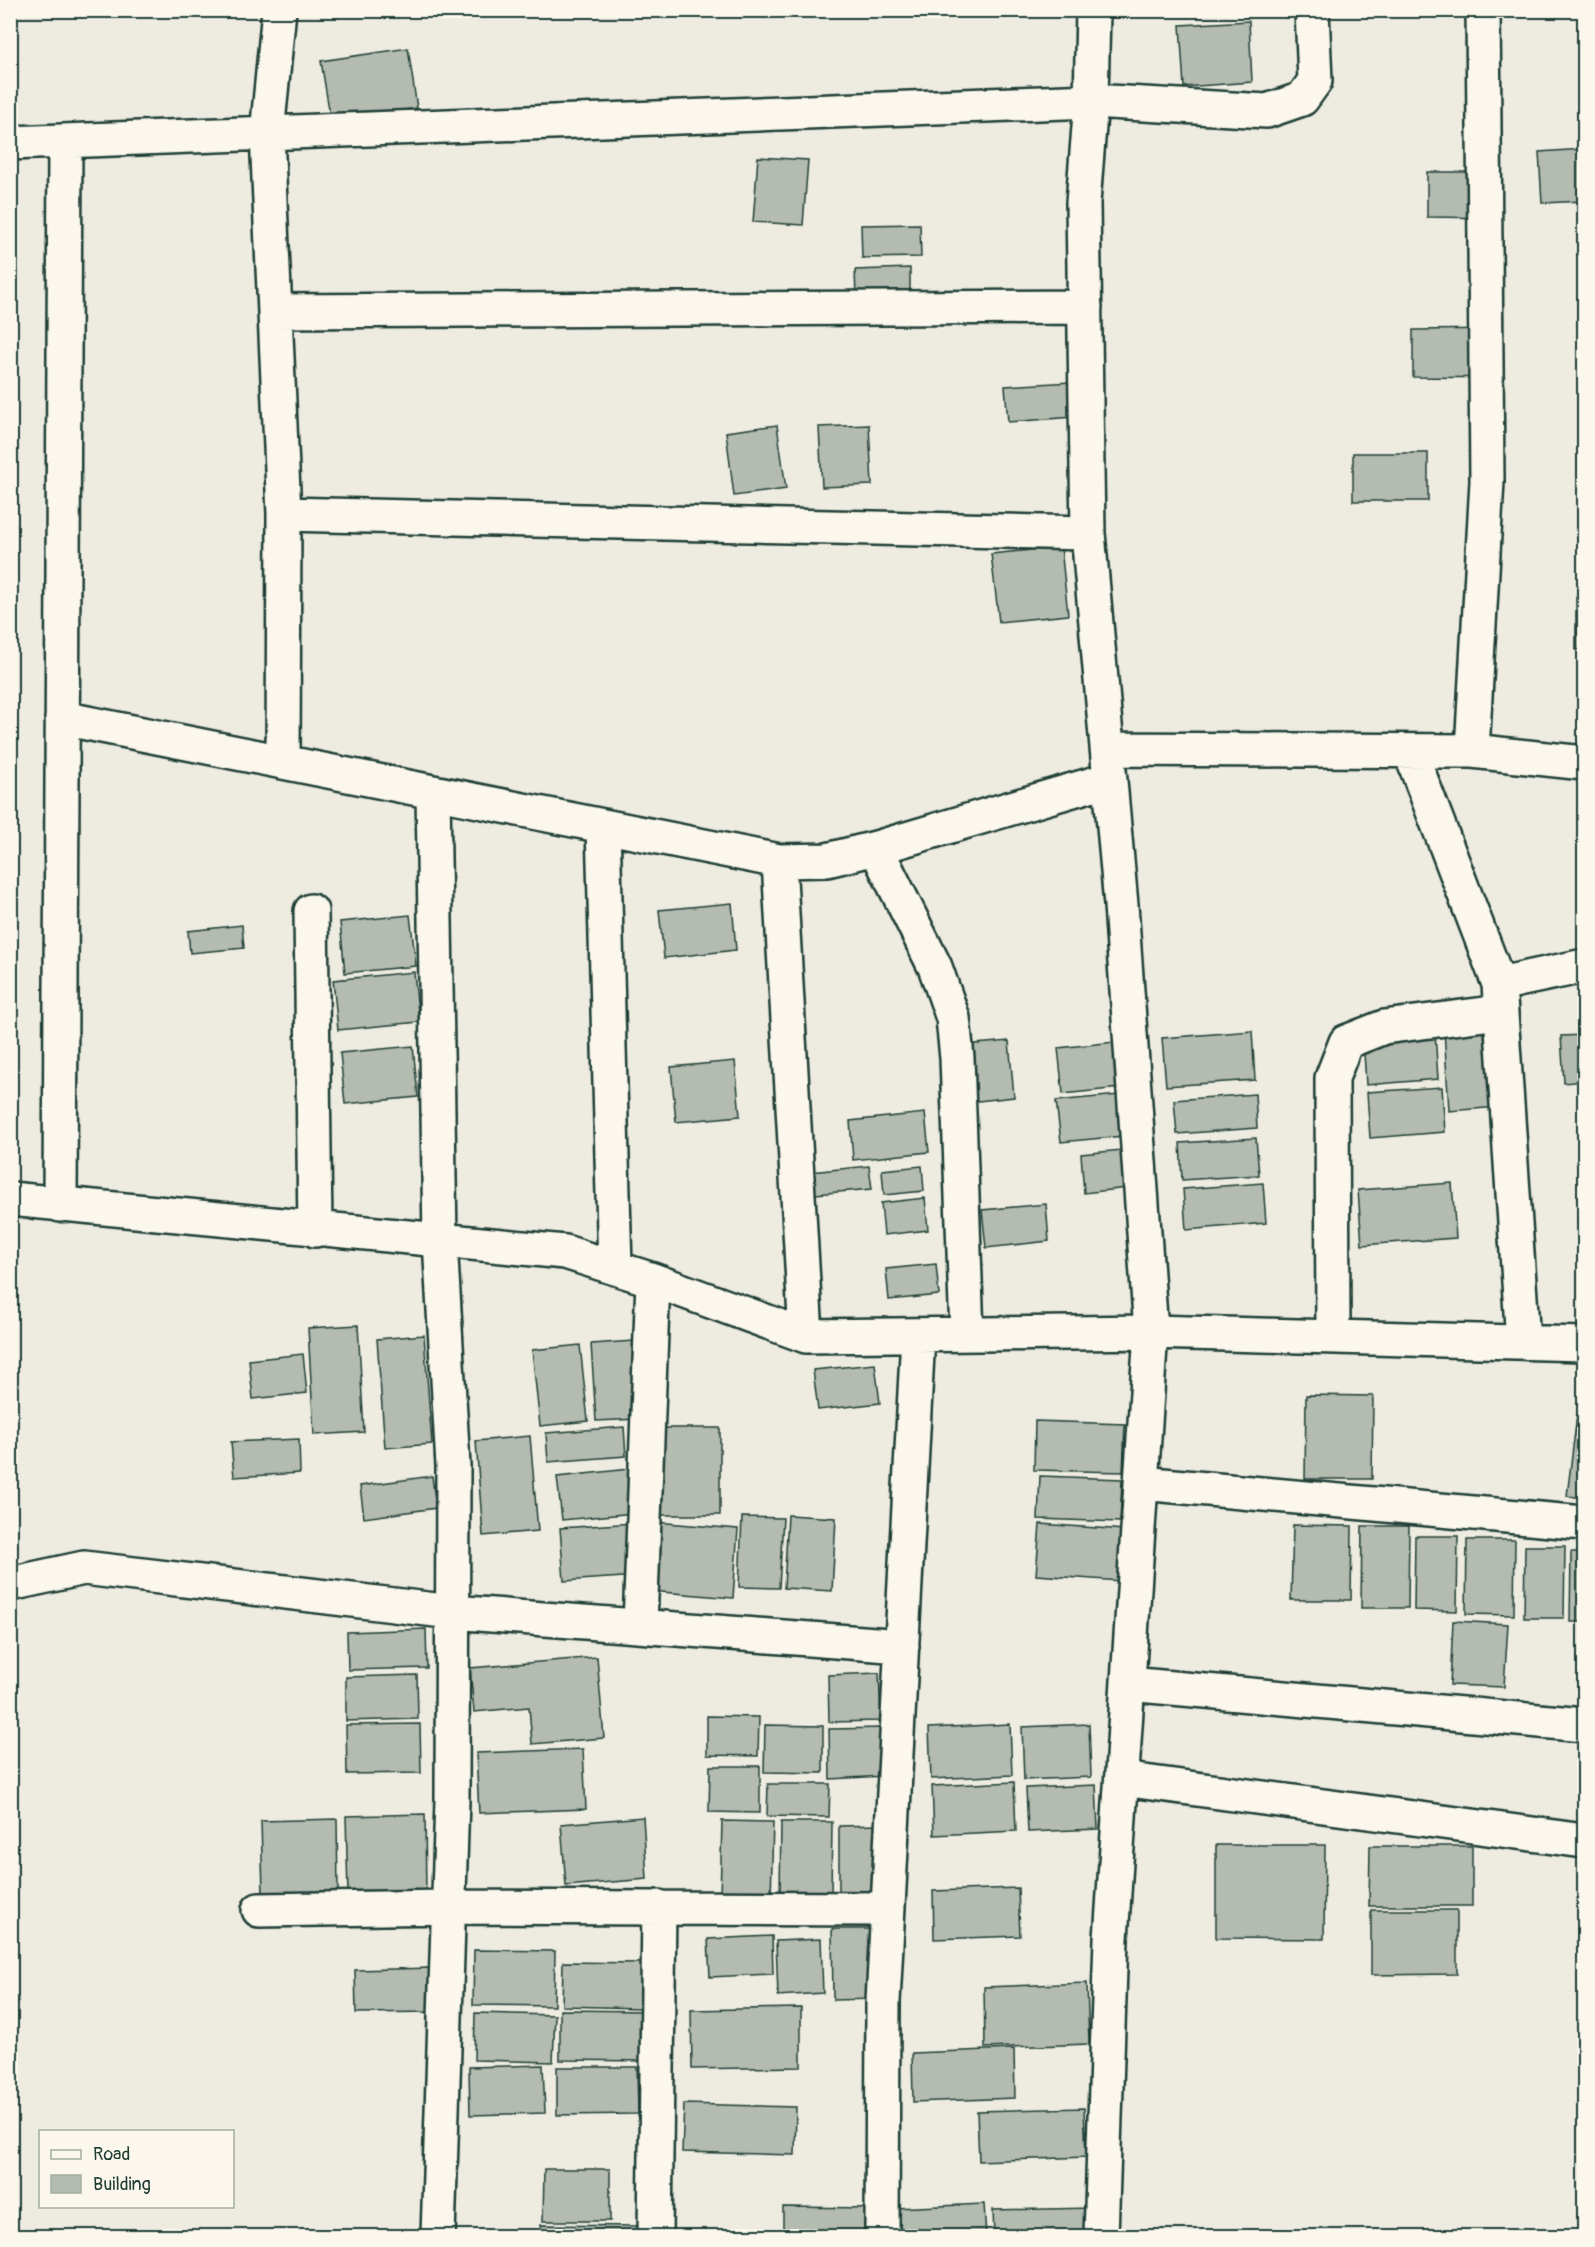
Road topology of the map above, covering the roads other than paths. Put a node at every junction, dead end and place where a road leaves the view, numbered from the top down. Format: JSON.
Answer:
{"nodes":[{"id":1,"x":279,"y":10,"type":"edge"},
{"id":2,"x":1093,"y":10,"type":"edge"},
{"id":3,"x":1312,"y":10,"type":"edge"},
{"id":4,"x":1483,"y":10,"type":"edge"},
{"id":5,"x":1091,"y":101,"type":"junction"},
{"id":6,"x":267,"y":134,"type":"junction"},
{"id":7,"x":10,"y":142,"type":"edge"},
{"id":8,"x":65,"y":142,"type":"junction"},
{"id":9,"x":1085,"y":307,"type":"junction"},
{"id":10,"x":275,"y":311,"type":"junction"},
{"id":11,"x":284,"y":514,"type":"junction"},
{"id":12,"x":1088,"y":533,"type":"junction"},
{"id":13,"x":62,"y":718,"type":"junction"},
{"id":14,"x":1410,"y":751,"type":"junction"},
{"id":15,"x":1472,"y":751,"type":"junction"},
{"id":16,"x":283,"y":762,"type":"junction"},
{"id":17,"x":1109,"y":764,"type":"junction"},
{"id":18,"x":1583,"y":766,"type":"edge"},
{"id":19,"x":433,"y":792,"type":"junction"},
{"id":20,"x":603,"y":826,"type":"junction"},
{"id":21,"x":876,"y":848,"type":"junction"},
{"id":22,"x":779,"y":861,"type":"junction"},
{"id":23,"x":310,"y":911,"type":"dead end"},
{"id":24,"x":1584,"y":966,"type":"edge"},
{"id":25,"x":1499,"y":998,"type":"junction"},
{"id":26,"x":10,"y":1199,"type":"edge"},
{"id":27,"x":60,"y":1205,"type":"junction"},
{"id":28,"x":315,"y":1230,"type":"junction"},
{"id":29,"x":440,"y":1241,"type":"junction"},
{"id":30,"x":615,"y":1268,"type":"junction"},
{"id":31,"x":653,"y":1280,"type":"junction"},
{"id":32,"x":1151,"y":1332,"type":"junction"},
{"id":33,"x":967,"y":1334,"type":"junction"},
{"id":34,"x":918,"y":1335,"type":"junction"},
{"id":35,"x":806,"y":1336,"type":"junction"},
{"id":36,"x":1333,"y":1337,"type":"junction"},
{"id":37,"x":1523,"y":1342,"type":"junction"},
{"id":38,"x":1584,"y":1344,"type":"edge"},
{"id":39,"x":1141,"y":1483,"type":"junction"},
{"id":40,"x":1584,"y":1523,"type":"edge"},
{"id":41,"x":10,"y":1584,"type":"edge"},
{"id":42,"x":452,"y":1612,"type":"junction"},
{"id":43,"x":640,"y":1625,"type":"junction"},
{"id":44,"x":902,"y":1646,"type":"junction"},
{"id":45,"x":1128,"y":1684,"type":"junction"},
{"id":46,"x":1584,"y":1725,"type":"edge"},
{"id":47,"x":1122,"y":1779,"type":"junction"},
{"id":48,"x":1584,"y":1841,"type":"edge"},
{"id":49,"x":448,"y":1906,"type":"junction"},
{"id":50,"x":659,"y":1907,"type":"junction"},
{"id":51,"x":888,"y":1909,"type":"junction"},
{"id":52,"x":259,"y":1910,"type":"dead end"},
{"id":53,"x":438,"y":2236,"type":"edge"},
{"id":54,"x":655,"y":2236,"type":"edge"},
{"id":55,"x":882,"y":2236,"type":"edge"},
{"id":56,"x":1101,"y":2236,"type":"edge"}],
"edges":[{"from":1,"to":6,"type":"street"},
{"from":2,"to":5,"type":"street"},
{"from":3,"to":5,"type":"street"},
{"from":4,"to":15,"type":"street"},
{"from":5,"to":6,"type":"street"},
{"from":5,"to":9,"type":"street"},
{"from":6,"to":8,"type":"street"},
{"from":6,"to":10,"type":"street"},
{"from":7,"to":8,"type":"street"},
{"from":8,"to":13,"type":"street"},
{"from":9,"to":10,"type":"street"},
{"from":9,"to":12,"type":"street"},
{"from":10,"to":11,"type":"street"},
{"from":11,"to":12,"type":"street"},
{"from":11,"to":16,"type":"street"},
{"from":12,"to":17,"type":"street"},
{"from":13,"to":16,"type":"street"},
{"from":13,"to":27,"type":"street"},
{"from":14,"to":15,"type":"street"},
{"from":14,"to":17,"type":"street"},
{"from":14,"to":25,"type":"street"},
{"from":15,"to":18,"type":"street"},
{"from":16,"to":19,"type":"street"},
{"from":17,"to":21,"type":"street"},
{"from":17,"to":32,"type":"street"},
{"from":19,"to":20,"type":"street"},
{"from":19,"to":29,"type":"street"},
{"from":20,"to":22,"type":"street"},
{"from":20,"to":30,"type":"street"},
{"from":21,"to":22,"type":"street"},
{"from":21,"to":33,"type":"street"},
{"from":22,"to":35,"type":"street"},
{"from":23,"to":28,"type":"street"},
{"from":24,"to":25,"type":"street"},
{"from":25,"to":36,"type":"street"},
{"from":25,"to":37,"type":"street"},
{"from":26,"to":27,"type":"street"},
{"from":27,"to":28,"type":"street"},
{"from":28,"to":29,"type":"street"},
{"from":29,"to":30,"type":"street"},
{"from":29,"to":42,"type":"street"},
{"from":30,"to":31,"type":"street"},
{"from":31,"to":35,"type":"street"},
{"from":31,"to":43,"type":"street"},
{"from":32,"to":33,"type":"street"},
{"from":32,"to":36,"type":"street"},
{"from":32,"to":39,"type":"street"},
{"from":33,"to":34,"type":"street"},
{"from":34,"to":35,"type":"street"},
{"from":34,"to":44,"type":"street"},
{"from":36,"to":37,"type":"street"},
{"from":37,"to":38,"type":"street"},
{"from":39,"to":40,"type":"street"},
{"from":39,"to":45,"type":"street"},
{"from":41,"to":42,"type":"street"},
{"from":42,"to":43,"type":"street"},
{"from":42,"to":49,"type":"street"},
{"from":43,"to":44,"type":"street"},
{"from":44,"to":51,"type":"street"},
{"from":45,"to":46,"type":"street"},
{"from":45,"to":47,"type":"street"},
{"from":47,"to":48,"type":"street"},
{"from":47,"to":56,"type":"street"},
{"from":49,"to":50,"type":"street"},
{"from":49,"to":52,"type":"street"},
{"from":49,"to":53,"type":"street"},
{"from":50,"to":51,"type":"street"},
{"from":50,"to":54,"type":"street"},
{"from":51,"to":55,"type":"street"}]}
